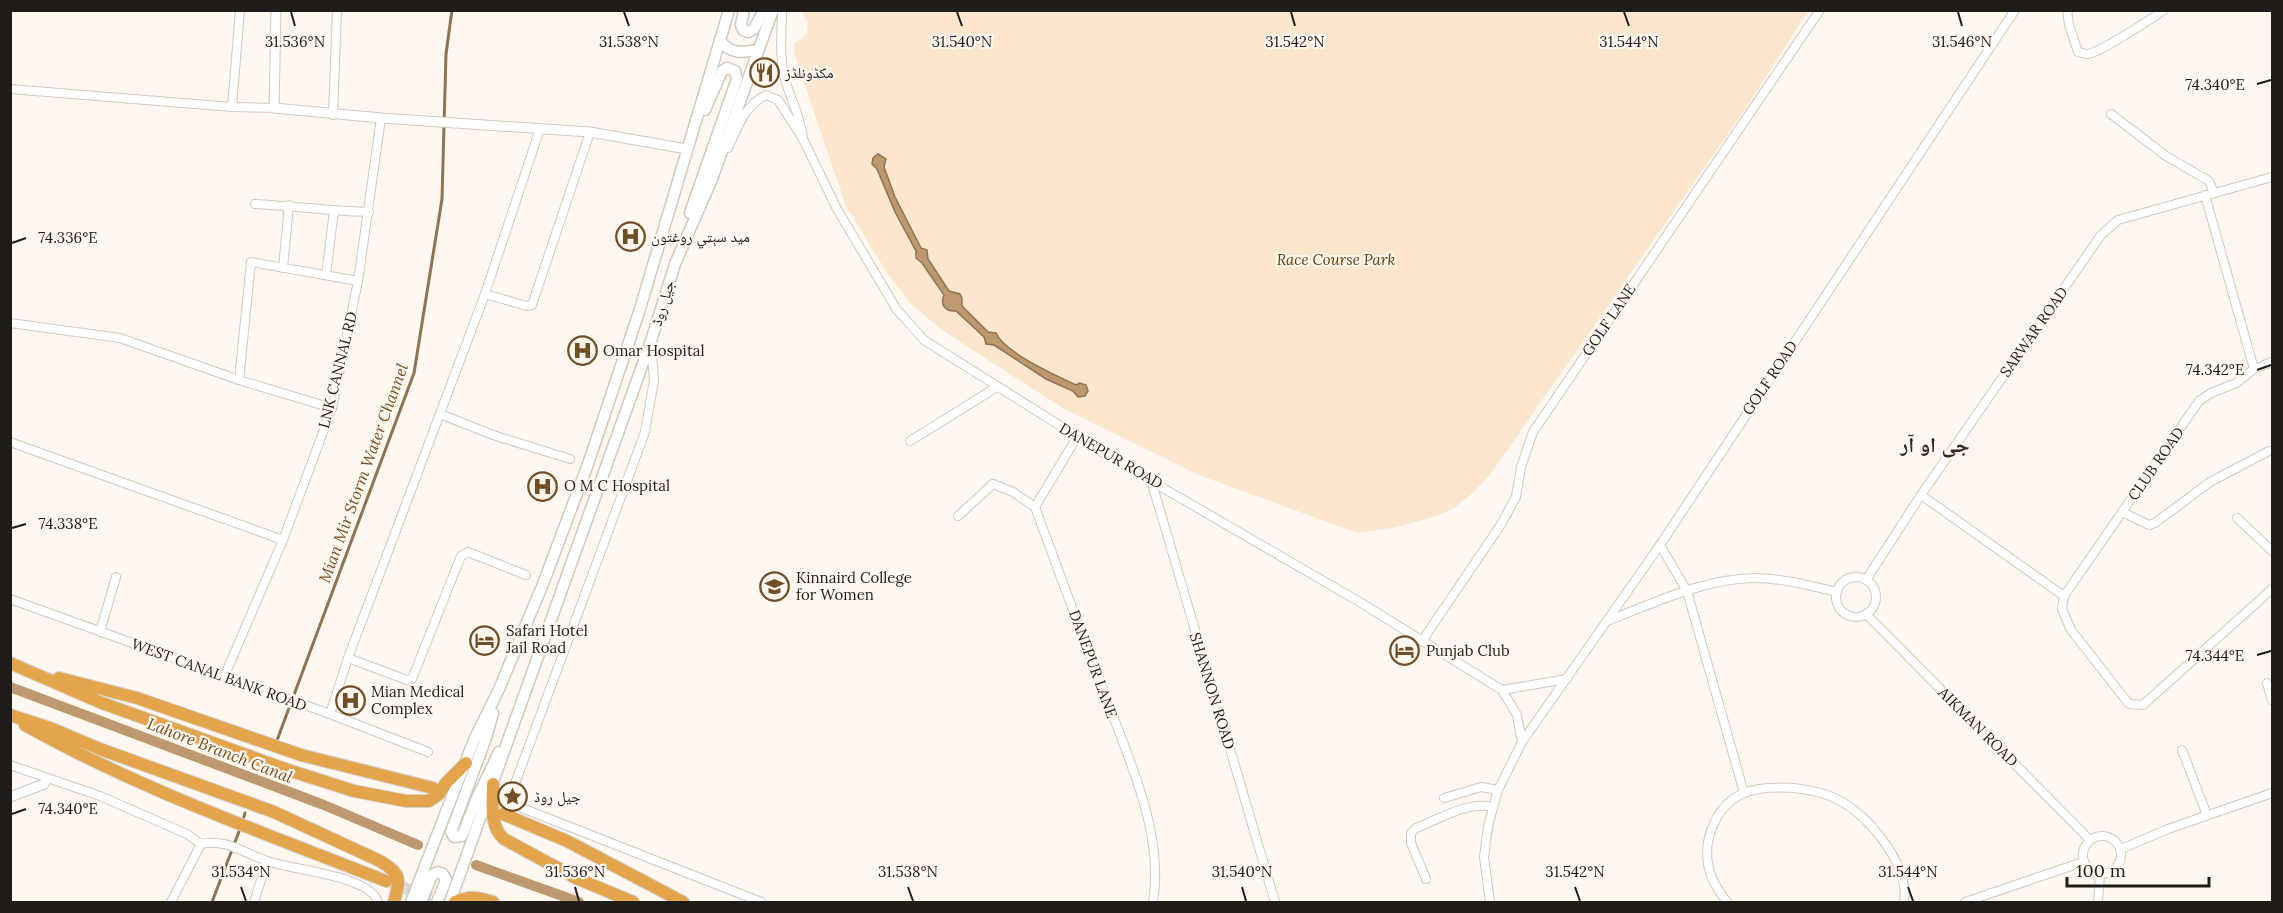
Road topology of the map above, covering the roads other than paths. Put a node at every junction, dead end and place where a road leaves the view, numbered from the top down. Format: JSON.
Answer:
{"nodes":[{"id":1,"x":240,"y":10,"type":"edge"},
{"id":2,"x":276,"y":10,"type":"edge"},
{"id":3,"x":337,"y":10,"type":"edge"},
{"id":4,"x":729,"y":10,"type":"edge"},
{"id":5,"x":744,"y":10,"type":"edge"},
{"id":6,"x":764,"y":10,"type":"edge"},
{"id":7,"x":773,"y":10,"type":"edge"},
{"id":8,"x":782,"y":10,"type":"edge"},
{"id":9,"x":1820,"y":10,"type":"edge"},
{"id":10,"x":2015,"y":10,"type":"edge"},
{"id":11,"x":2067,"y":10,"type":"edge"},
{"id":12,"x":2164,"y":10,"type":"edge"},
{"id":13,"x":720,"y":40,"type":"junction"},
{"id":14,"x":759,"y":49,"type":"junction"},
{"id":15,"x":10,"y":89,"type":"edge"},
{"id":16,"x":232,"y":107,"type":"junction"},
{"id":17,"x":274,"y":108,"type":"junction"},
{"id":18,"x":2111,"y":114,"type":"dead end"},
{"id":19,"x":333,"y":115,"type":"junction"},
{"id":20,"x":381,"y":118,"type":"junction"},
{"id":21,"x":540,"y":129,"type":"junction"},
{"id":22,"x":590,"y":132,"type":"junction"},
{"id":23,"x":803,"y":140,"type":"junction"},
{"id":24,"x":687,"y":149,"type":"junction"},
{"id":25,"x":2272,"y":177,"type":"edge"},
{"id":26,"x":712,"y":179,"type":"junction"},
{"id":27,"x":2214,"y":192,"type":"junction"},
{"id":28,"x":2205,"y":195,"type":"junction"},
{"id":29,"x":255,"y":204,"type":"dead end"},
{"id":30,"x":289,"y":206,"type":"junction"},
{"id":31,"x":334,"y":211,"type":"junction"},
{"id":32,"x":369,"y":213,"type":"junction"},
{"id":33,"x":675,"y":264,"type":"junction"},
{"id":34,"x":283,"y":267,"type":"junction"},
{"id":35,"x":326,"y":274,"type":"junction"},
{"id":36,"x":358,"y":280,"type":"junction"},
{"id":37,"x":485,"y":294,"type":"junction"},
{"id":38,"x":10,"y":323,"type":"edge"},
{"id":39,"x":651,"y":341,"type":"junction"},
{"id":40,"x":2272,"y":362,"type":"edge"},
{"id":41,"x":2254,"y":369,"type":"junction"},
{"id":42,"x":238,"y":380,"type":"junction"},
{"id":43,"x":997,"y":387,"type":"junction"},
{"id":44,"x":332,"y":408,"type":"junction"},
{"id":45,"x":440,"y":414,"type":"junction"},
{"id":46,"x":1077,"y":437,"type":"junction"},
{"id":47,"x":910,"y":441,"type":"dead end"},
{"id":48,"x":10,"y":442,"type":"edge"},
{"id":49,"x":2269,"y":452,"type":"dead end"},
{"id":50,"x":570,"y":459,"type":"dead end"},
{"id":51,"x":1151,"y":480,"type":"junction"},
{"id":52,"x":1921,"y":495,"type":"junction"},
{"id":53,"x":1035,"y":507,"type":"junction"},
{"id":54,"x":2122,"y":512,"type":"junction"},
{"id":55,"x":958,"y":516,"type":"dead end"},
{"id":56,"x":2237,"y":518,"type":"dead end"},
{"id":57,"x":283,"y":540,"type":"junction"},
{"id":58,"x":1660,"y":545,"type":"junction"},
{"id":59,"x":2272,"y":551,"type":"edge"},
{"id":60,"x":526,"y":575,"type":"dead end"},
{"id":61,"x":116,"y":577,"type":"dead end"},
{"id":62,"x":1866,"y":580,"type":"junction"},
{"id":63,"x":2272,"y":589,"type":"edge"},
{"id":64,"x":1687,"y":591,"type":"junction"},
{"id":65,"x":1837,"y":592,"type":"junction"},
{"id":66,"x":2064,"y":596,"type":"junction"},
{"id":67,"x":10,"y":599,"type":"edge"},
{"id":68,"x":1866,"y":614,"type":"junction"},
{"id":69,"x":1606,"y":621,"type":"junction"},
{"id":70,"x":100,"y":632,"type":"junction"},
{"id":71,"x":1422,"y":641,"type":"junction"},
{"id":72,"x":348,"y":658,"type":"junction"},
{"id":73,"x":10,"y":663,"type":"edge"},
{"id":74,"x":26,"y":669,"type":"junction"},
{"id":75,"x":224,"y":677,"type":"junction"},
{"id":76,"x":1567,"y":678,"type":"junction"},
{"id":77,"x":2267,"y":684,"type":"dead end"},
{"id":78,"x":499,"y":689,"type":"junction"},
{"id":79,"x":1502,"y":690,"type":"junction"},
{"id":80,"x":2272,"y":700,"type":"edge"},
{"id":81,"x":330,"y":714,"type":"junction"},
{"id":82,"x":10,"y":716,"type":"edge"},
{"id":83,"x":511,"y":737,"type":"junction"},
{"id":84,"x":1522,"y":742,"type":"junction"},
{"id":85,"x":2182,"y":750,"type":"dead end"},
{"id":86,"x":428,"y":752,"type":"dead end"},
{"id":87,"x":466,"y":763,"type":"junction"},
{"id":88,"x":10,"y":765,"type":"edge"},
{"id":89,"x":47,"y":779,"type":"junction"},
{"id":90,"x":493,"y":784,"type":"junction"},
{"id":91,"x":433,"y":788,"type":"tunnel mouth"},
{"id":92,"x":1498,"y":790,"type":"junction"},
{"id":93,"x":1744,"y":793,"type":"junction"},
{"id":94,"x":2272,"y":793,"type":"edge"},
{"id":95,"x":10,"y":797,"type":"edge"},
{"id":96,"x":1444,"y":798,"type":"dead end"},
{"id":97,"x":1493,"y":807,"type":"junction"},
{"id":98,"x":502,"y":814,"type":"dead end"},
{"id":99,"x":2207,"y":815,"type":"junction"},
{"id":100,"x":2090,"y":840,"type":"junction"},
{"id":101,"x":201,"y":844,"type":"junction"},
{"id":102,"x":2121,"y":849,"type":"junction"},
{"id":103,"x":267,"y":861,"type":"junction"},
{"id":104,"x":2084,"y":862,"type":"junction"},
{"id":105,"x":2100,"y":875,"type":"junction"},
{"id":106,"x":1426,"y":879,"type":"dead end"},
{"id":107,"x":386,"y":881,"type":"tunnel mouth"},
{"id":108,"x":377,"y":899,"type":"edge"},
{"id":109,"x":171,"y":903,"type":"edge"},
{"id":110,"x":254,"y":903,"type":"edge"},
{"id":111,"x":394,"y":903,"type":"edge"},
{"id":112,"x":411,"y":903,"type":"edge"},
{"id":113,"x":421,"y":903,"type":"edge"},
{"id":114,"x":437,"y":903,"type":"edge"},
{"id":115,"x":450,"y":903,"type":"edge"},
{"id":116,"x":455,"y":903,"type":"edge"},
{"id":117,"x":493,"y":903,"type":"edge"},
{"id":118,"x":633,"y":903,"type":"edge"},
{"id":119,"x":683,"y":903,"type":"edge"},
{"id":120,"x":761,"y":903,"type":"edge"},
{"id":121,"x":1153,"y":903,"type":"edge"},
{"id":122,"x":1275,"y":903,"type":"edge"},
{"id":123,"x":1490,"y":903,"type":"edge"},
{"id":124,"x":1727,"y":903,"type":"edge"},
{"id":125,"x":1904,"y":903,"type":"edge"},
{"id":126,"x":1965,"y":903,"type":"edge"},
{"id":127,"x":2098,"y":903,"type":"edge"}],
"edges":[{"from":1,"to":16,"type":"street"},
{"from":2,"to":17,"type":"street"},
{"from":3,"to":19,"type":"street"},
{"from":4,"to":13,"type":"main road","name":"جیل روڈ"},
{"from":5,"to":6,"type":"main road"},
{"from":7,"to":14,"type":"main road","name":"جیل روڈ"},
{"from":8,"to":23,"type":"street","name":"DANEPUR ROAD"},
{"from":9,"to":71,"type":"street","name":"GOLF LANE"},
{"from":10,"to":58,"type":"street","name":"GOLF ROAD"},
{"from":11,"to":12,"type":"street"},
{"from":13,"to":14,"type":"main road"},
{"from":13,"to":24,"type":"main road","name":"جیل روڈ"},
{"from":14,"to":26,"type":"main road","name":"جیل روڈ"},
{"from":15,"to":16,"type":"street"},
{"from":16,"to":17,"type":"street"},
{"from":17,"to":19,"type":"street"},
{"from":18,"to":27,"type":"street"},
{"from":19,"to":20,"type":"street"},
{"from":20,"to":21,"type":"street"},
{"from":20,"to":32,"type":"street","name":"LNK CANNAL RD"},
{"from":21,"to":22,"type":"street"},
{"from":21,"to":37,"type":"street"},
{"from":22,"to":24,"type":"street"},
{"from":22,"to":37,"type":"street"},
{"from":23,"to":26,"type":"street","name":"DANEPUR ROAD"},
{"from":23,"to":43,"type":"street","name":"DANEPUR ROAD"},
{"from":24,"to":33,"type":"main road"},
{"from":24,"to":78,"type":"main road","name":"جیل روڈ"},
{"from":25,"to":27,"type":"street","name":"SARWAR ROAD"},
{"from":26,"to":33,"type":"main road","name":"جیل روڈ"},
{"from":27,"to":28,"type":"street","name":"SARWAR ROAD"},
{"from":28,"to":41,"type":"street"},
{"from":28,"to":52,"type":"street","name":"SARWAR ROAD"},
{"from":29,"to":30,"type":"street"},
{"from":30,"to":31,"type":"street"},
{"from":30,"to":34,"type":"street"},
{"from":31,"to":32,"type":"street"},
{"from":31,"to":35,"type":"street"},
{"from":32,"to":36,"type":"street","name":"LNK CANNAL RD"},
{"from":33,"to":39,"type":"main road","name":"جیل روڈ"},
{"from":34,"to":35,"type":"street"},
{"from":34,"to":42,"type":"street"},
{"from":35,"to":36,"type":"street"},
{"from":36,"to":44,"type":"street","name":"LNK CANNAL RD"},
{"from":37,"to":45,"type":"street"},
{"from":38,"to":42,"type":"street"},
{"from":39,"to":83,"type":"main road","name":"جیل روڈ"},
{"from":39,"to":120,"type":"street"},
{"from":40,"to":41,"type":"street","name":"CLUB ROAD"},
{"from":41,"to":54,"type":"street","name":"CLUB ROAD"},
{"from":42,"to":44,"type":"street"},
{"from":43,"to":46,"type":"street","name":"DANEPUR ROAD"},
{"from":43,"to":47,"type":"street"},
{"from":44,"to":57,"type":"street","name":"LNK CANNAL RD"},
{"from":45,"to":50,"type":"street"},
{"from":45,"to":72,"type":"street"},
{"from":46,"to":51,"type":"street","name":"DANEPUR ROAD"},
{"from":46,"to":53,"type":"street"},
{"from":48,"to":57,"type":"street"},
{"from":49,"to":54,"type":"street"},
{"from":51,"to":71,"type":"street","name":"DANEPUR ROAD"},
{"from":51,"to":122,"type":"street","name":"SHANNON ROAD"},
{"from":52,"to":62,"type":"street","name":"SARWAR ROAD"},
{"from":52,"to":66,"type":"street"},
{"from":53,"to":55,"type":"street"},
{"from":53,"to":121,"type":"street","name":"DANEPUR LANE"},
{"from":54,"to":66,"type":"street","name":"CLUB ROAD"},
{"from":56,"to":59,"type":"street"},
{"from":57,"to":75,"type":"street","name":"LNK CANNAL RD"},
{"from":58,"to":64,"type":"street"},
{"from":58,"to":69,"type":"street","name":"GOLF ROAD"},
{"from":60,"to":72,"type":"street"},
{"from":61,"to":70,"type":"street"},
{"from":62,"to":65,"type":"street"},
{"from":62,"to":68,"type":"street"},
{"from":63,"to":66,"type":"street"},
{"from":64,"to":65,"type":"street"},
{"from":64,"to":69,"type":"street"},
{"from":64,"to":93,"type":"street"},
{"from":65,"to":68,"type":"street"},
{"from":67,"to":70,"type":"street","name":"WEST CANAL BANK ROAD"},
{"from":68,"to":100,"type":"street","name":"AIKMAN ROAD"},
{"from":69,"to":76,"type":"street","name":"GOLF ROAD"},
{"from":70,"to":75,"type":"street","name":"WEST CANAL BANK ROAD"},
{"from":71,"to":79,"type":"street","name":"DANEPUR ROAD"},
{"from":72,"to":81,"type":"street"},
{"from":73,"to":74,"type":"highway"},
{"from":74,"to":87,"type":"highway"},
{"from":74,"to":91,"type":"highway"},
{"from":75,"to":81,"type":"street","name":"WEST CANAL BANK ROAD"},
{"from":76,"to":79,"type":"street"},
{"from":76,"to":84,"type":"street","name":"GOLF ROAD"},
{"from":77,"to":80,"type":"street"},
{"from":78,"to":83,"type":"main road"},
{"from":78,"to":87,"type":"main road","name":"جیل روڈ"},
{"from":79,"to":84,"type":"street"},
{"from":81,"to":86,"type":"street","name":"WEST CANAL BANK ROAD"},
{"from":82,"to":107,"type":"highway"},
{"from":82,"to":111,"type":"highway"},
{"from":83,"to":90,"type":"main road","name":"جیل روڈ"},
{"from":84,"to":92,"type":"street"},
{"from":85,"to":99,"type":"street"},
{"from":87,"to":112,"type":"main road","name":"جیل روڈ"},
{"from":88,"to":89,"type":"street"},
{"from":89,"to":95,"type":"street"},
{"from":89,"to":101,"type":"street"},
{"from":90,"to":115,"type":"main road","name":"جیل روڈ"},
{"from":90,"to":118,"type":"highway"},
{"from":92,"to":96,"type":"street"},
{"from":92,"to":97,"type":"street"},
{"from":93,"to":124,"type":"street"},
{"from":93,"to":125,"type":"street"},
{"from":94,"to":99,"type":"street"},
{"from":97,"to":106,"type":"street"},
{"from":97,"to":123,"type":"street"},
{"from":98,"to":119,"type":"highway"},
{"from":99,"to":102,"type":"street"},
{"from":100,"to":102,"type":"street"},
{"from":100,"to":104,"type":"street"},
{"from":101,"to":103,"type":"street"},
{"from":101,"to":109,"type":"street"},
{"from":102,"to":105,"type":"street"},
{"from":103,"to":108,"type":"street"},
{"from":103,"to":110,"type":"street"},
{"from":104,"to":105,"type":"street"},
{"from":104,"to":126,"type":"street"},
{"from":105,"to":127,"type":"street"},
{"from":113,"to":114,"type":"main road"},
{"from":116,"to":117,"type":"highway"}]}
